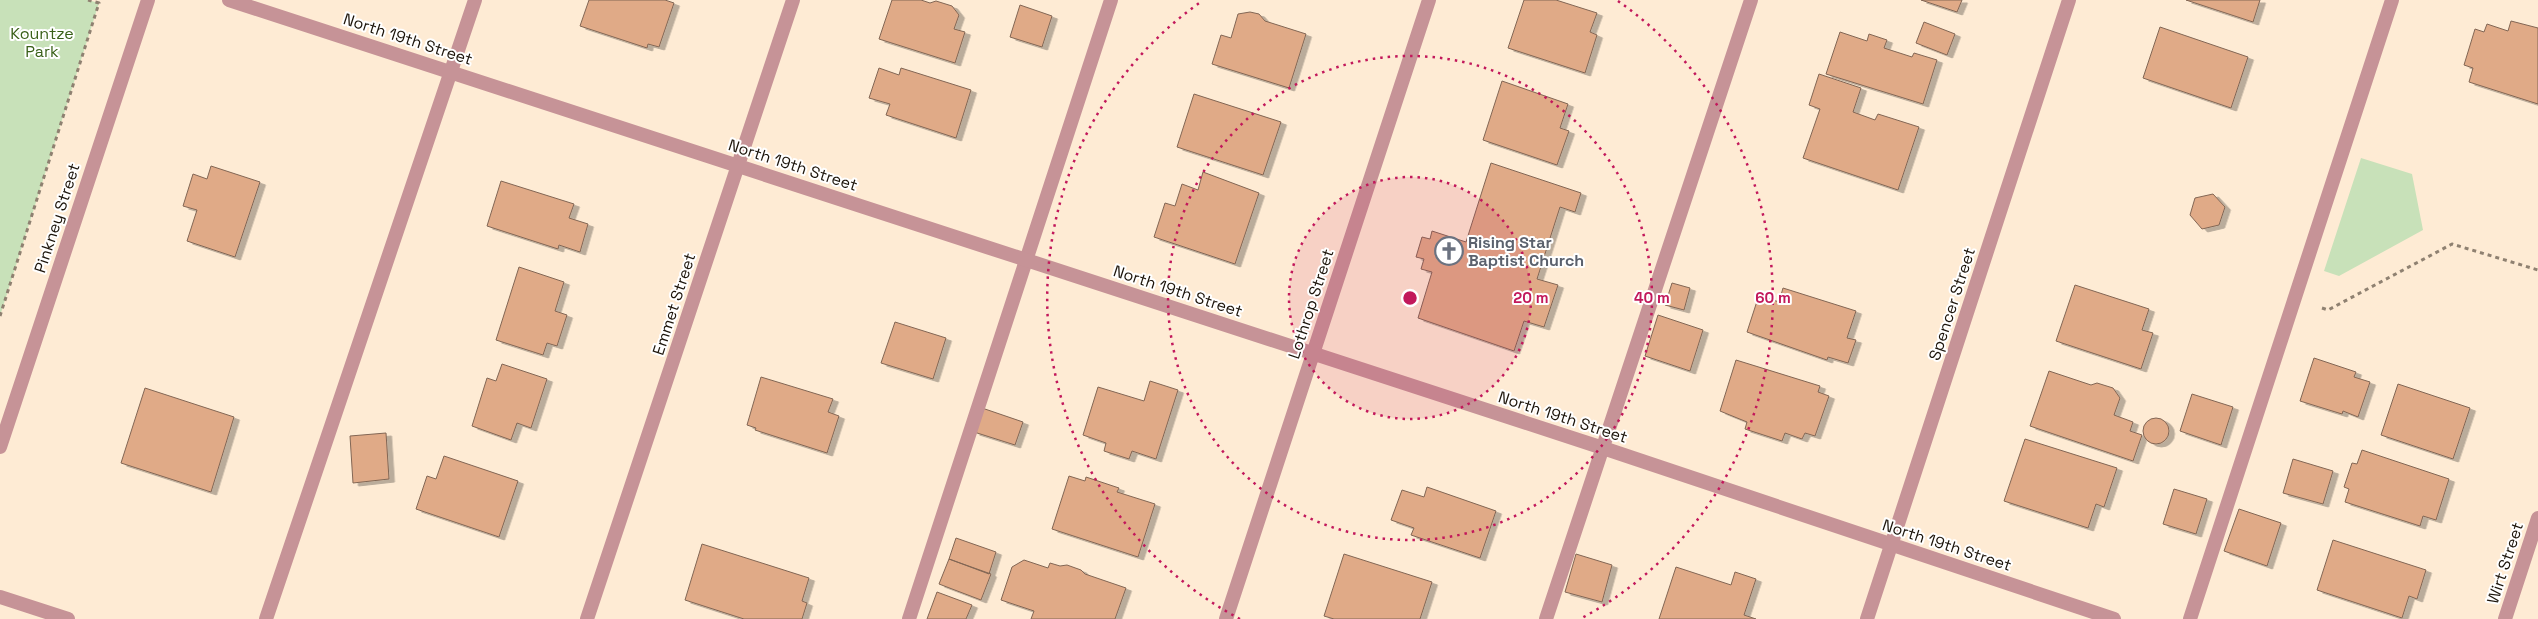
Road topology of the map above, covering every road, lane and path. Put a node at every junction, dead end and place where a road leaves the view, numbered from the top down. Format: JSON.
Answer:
{"nodes":[{"id":1,"x":88,"y":0,"type":"edge"},
{"id":2,"x":148,"y":0,"type":"edge"},
{"id":3,"x":229,"y":0,"type":"edge"},
{"id":4,"x":475,"y":0,"type":"edge"},
{"id":5,"x":793,"y":0,"type":"edge"},
{"id":6,"x":1111,"y":0,"type":"edge"},
{"id":7,"x":1429,"y":0,"type":"edge"},
{"id":8,"x":1751,"y":0,"type":"edge"},
{"id":9,"x":2069,"y":0,"type":"edge"},
{"id":10,"x":2392,"y":0,"type":"edge"},
{"id":11,"x":451,"y":71,"type":"junction"},
{"id":12,"x":739,"y":166,"type":"junction"},
{"id":13,"x":1027,"y":260,"type":"junction"},
{"id":14,"x":2538,"y":270,"type":"edge"},
{"id":15,"x":2294,"y":300,"type":"junction"},
{"id":16,"x":0,"y":316,"type":"edge"},
{"id":17,"x":1313,"y":354,"type":"junction"},
{"id":18,"x":0,"y":447,"type":"edge"},
{"id":19,"x":1603,"y":448,"type":"junction"},
{"id":20,"x":2538,"y":518,"type":"edge"},
{"id":21,"x":1892,"y":545,"type":"junction"},
{"id":22,"x":0,"y":597,"type":"edge"},
{"id":23,"x":68,"y":619,"type":"edge"},
{"id":24,"x":266,"y":619,"type":"edge"},
{"id":25,"x":588,"y":619,"type":"edge"},
{"id":26,"x":909,"y":619,"type":"edge"},
{"id":27,"x":1226,"y":619,"type":"edge"},
{"id":28,"x":1546,"y":619,"type":"edge"},
{"id":29,"x":1867,"y":619,"type":"edge"},
{"id":30,"x":2114,"y":619,"type":"edge"},
{"id":31,"x":2190,"y":619,"type":"edge"},
{"id":32,"x":2505,"y":619,"type":"edge"}],
"edges":[{"from":1,"to":16,"type":"path"},
{"from":2,"to":18,"type":"street","name":"Pinkney Street"},
{"from":3,"to":11,"type":"street","name":"North 19th Street"},
{"from":4,"to":11,"type":"street"},
{"from":5,"to":12,"type":"street","name":"Emmet Street"},
{"from":6,"to":13,"type":"street"},
{"from":7,"to":17,"type":"street","name":"Lothrop Street"},
{"from":8,"to":19,"type":"street"},
{"from":9,"to":21,"type":"street","name":"Spencer Street"},
{"from":10,"to":15,"type":"street"},
{"from":11,"to":12,"type":"street","name":"North 19th Street"},
{"from":11,"to":24,"type":"street"},
{"from":12,"to":13,"type":"street","name":"North 19th Street"},
{"from":12,"to":25,"type":"street","name":"Emmet Street"},
{"from":13,"to":17,"type":"street","name":"North 19th Street"},
{"from":13,"to":26,"type":"street"},
{"from":14,"to":15,"type":"path"},
{"from":15,"to":31,"type":"street"},
{"from":17,"to":19,"type":"street","name":"North 19th Street"},
{"from":17,"to":27,"type":"street","name":"Lothrop Street"},
{"from":19,"to":21,"type":"street","name":"North 19th Street"},
{"from":19,"to":28,"type":"street"},
{"from":20,"to":32,"type":"street","name":"Wirt Street"},
{"from":21,"to":29,"type":"street","name":"Spencer Street"},
{"from":21,"to":30,"type":"street","name":"North 19th Street"},
{"from":22,"to":23,"type":"street"}]}
